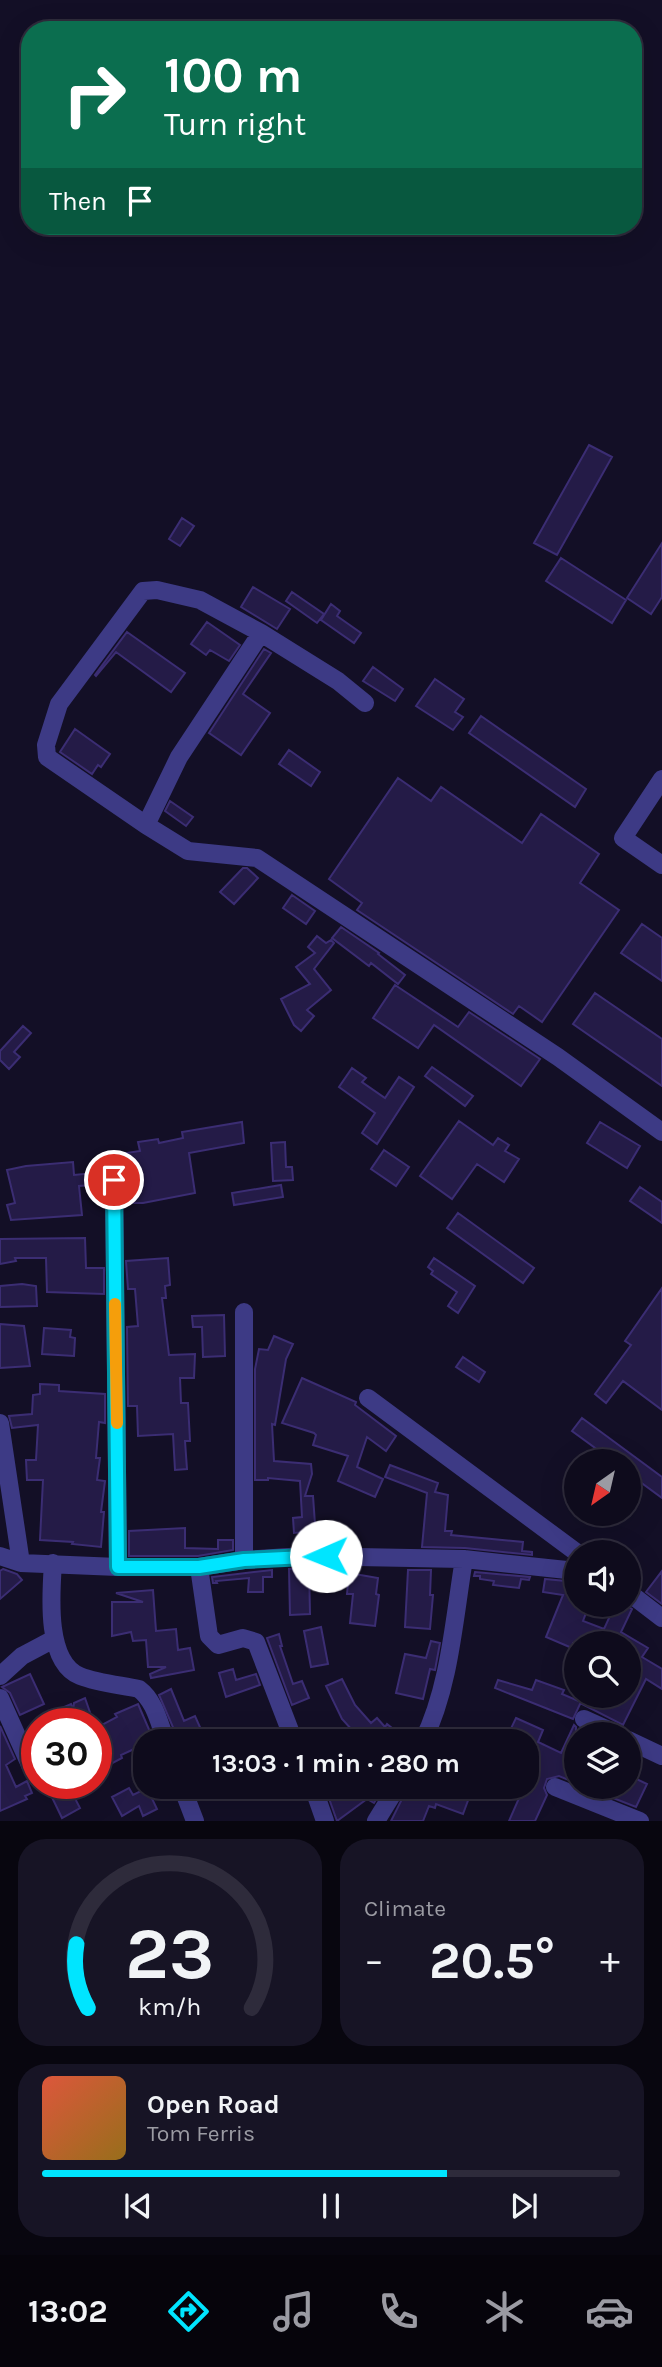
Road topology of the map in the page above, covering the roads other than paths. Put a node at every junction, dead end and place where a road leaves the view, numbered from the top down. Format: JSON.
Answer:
{"nodes":[{"id":1,"x":261,"y":633,"type":"junction"},
{"id":2,"x":365,"y":703,"type":"dead end"},
{"id":3,"x":662,"y":779,"type":"edge"},
{"id":4,"x":146,"y":825,"type":"junction"},
{"id":5,"x":662,"y":865,"type":"edge"},
{"id":6,"x":662,"y":1132,"type":"edge"},
{"id":7,"x":114,"y":1180,"type":"dead end"},
{"id":8,"x":244,"y":1312,"type":"dead end"},
{"id":9,"x":368,"y":1398,"type":"dead end"},
{"id":10,"x":0,"y":1423,"type":"edge"},
{"id":11,"x":564,"y":1543,"type":"edge"},
{"id":12,"x":0,"y":1556,"type":"edge"},
{"id":13,"x":464,"y":1559,"type":"junction"},
{"id":14,"x":244,"y":1560,"type":"junction"},
{"id":15,"x":21,"y":1563,"type":"junction"},
{"id":16,"x":53,"y":1563,"type":"junction"},
{"id":17,"x":118,"y":1567,"type":"junction"},
{"id":18,"x":199,"y":1567,"type":"junction"},
{"id":19,"x":564,"y":1570,"type":"edge"},
{"id":20,"x":641,"y":1602,"type":"edge"},
{"id":21,"x":662,"y":1618,"type":"edge"},
{"id":22,"x":54,"y":1639,"type":"junction"},
{"id":23,"x":1,"y":1675,"type":"edge"},
{"id":24,"x":0,"y":1699,"type":"edge"},
{"id":25,"x":584,"y":1719,"type":"dead end"},
{"id":26,"x":591,"y":1722,"type":"edge"},
{"id":27,"x":162,"y":1729,"type":"edge"},
{"id":28,"x":289,"y":1729,"type":"edge"},
{"id":29,"x":429,"y":1729,"type":"edge"},
{"id":30,"x":21,"y":1745,"type":"edge"},
{"id":31,"x":641,"y":1746,"type":"edge"},
{"id":32,"x":662,"y":1756,"type":"edge"},
{"id":33,"x":555,"y":1787,"type":"dead end"},
{"id":34,"x":187,"y":1799,"type":"edge"},
{"id":35,"x":317,"y":1799,"type":"edge"},
{"id":36,"x":390,"y":1799,"type":"edge"},
{"id":37,"x":195,"y":1821,"type":"edge"},
{"id":38,"x":324,"y":1821,"type":"edge"},
{"id":39,"x":376,"y":1821,"type":"edge"},
{"id":40,"x":640,"y":1821,"type":"edge"}],
"edges":[{"from":1,"to":2,"type":"street"},
{"from":1,"to":4,"type":"street"},
{"from":1,"to":4,"type":"street"},
{"from":3,"to":5,"type":"street"},
{"from":4,"to":6,"type":"street"},
{"from":7,"to":17,"type":"street"},
{"from":8,"to":14,"type":"street"},
{"from":9,"to":11,"type":"street"},
{"from":10,"to":15,"type":"street"},
{"from":12,"to":15,"type":"street"},
{"from":13,"to":14,"type":"street"},
{"from":13,"to":19,"type":"street"},
{"from":13,"to":29,"type":"street"},
{"from":14,"to":18,"type":"street"},
{"from":15,"to":16,"type":"street"},
{"from":16,"to":17,"type":"street"},
{"from":16,"to":22,"type":"street"},
{"from":17,"to":18,"type":"street"},
{"from":18,"to":28,"type":"street"},
{"from":20,"to":21,"type":"street"},
{"from":22,"to":23,"type":"street"},
{"from":22,"to":27,"type":"street"},
{"from":24,"to":30,"type":"street"},
{"from":25,"to":26,"type":"street"},
{"from":31,"to":32,"type":"street"},
{"from":33,"to":40,"type":"street"},
{"from":34,"to":37,"type":"street"},
{"from":35,"to":38,"type":"street"},
{"from":36,"to":39,"type":"street"}]}
